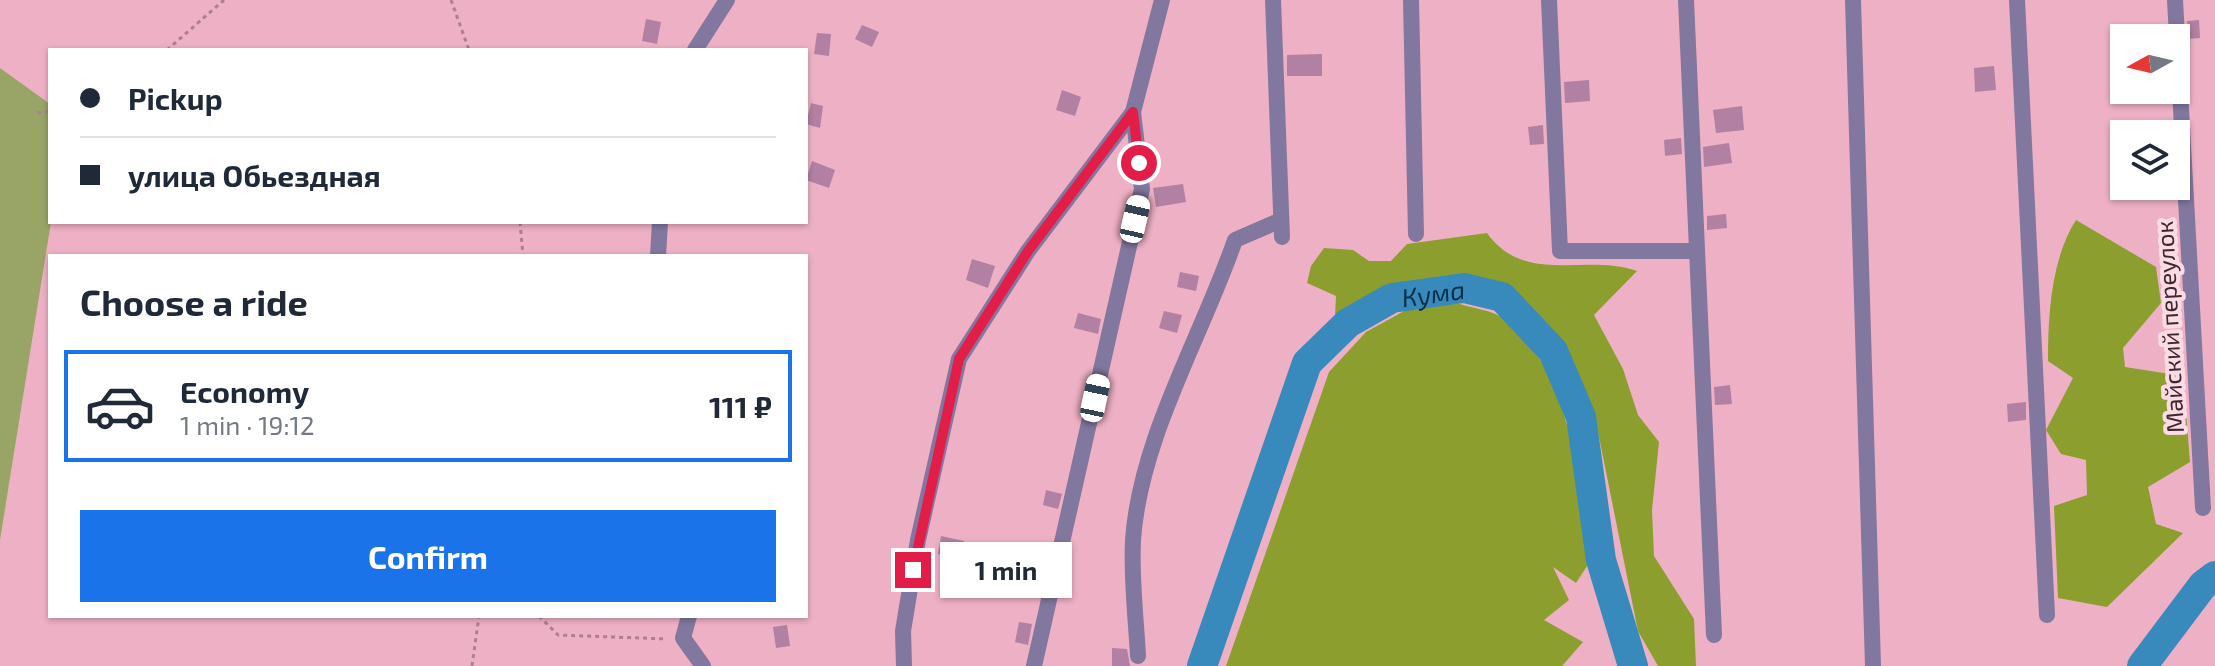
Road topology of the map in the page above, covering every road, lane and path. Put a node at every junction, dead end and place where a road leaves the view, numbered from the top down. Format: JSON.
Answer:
{"nodes":[{"id":1,"x":224,"y":0,"type":"edge"},
{"id":2,"x":451,"y":0,"type":"edge"},
{"id":3,"x":727,"y":0,"type":"edge"},
{"id":4,"x":1162,"y":0,"type":"edge"},
{"id":5,"x":1273,"y":0,"type":"edge"},
{"id":6,"x":1411,"y":0,"type":"edge"},
{"id":7,"x":1549,"y":0,"type":"edge"},
{"id":8,"x":1686,"y":0,"type":"edge"},
{"id":9,"x":1853,"y":0,"type":"edge"},
{"id":10,"x":2017,"y":0,"type":"edge"},
{"id":11,"x":2175,"y":0,"type":"edge"},
{"id":12,"x":169,"y":48,"type":"edge"},
{"id":13,"x":468,"y":48,"type":"edge"},
{"id":14,"x":696,"y":48,"type":"edge"},
{"id":15,"x":48,"y":111,"type":"edge"},
{"id":16,"x":1133,"y":112,"type":"junction"},
{"id":17,"x":37,"y":113,"type":"dead end"},
{"id":18,"x":520,"y":224,"type":"edge"},
{"id":19,"x":660,"y":224,"type":"edge"},
{"id":20,"x":1416,"y":234,"type":"dead end"},
{"id":21,"x":1697,"y":251,"type":"junction"},
{"id":22,"x":523,"y":254,"type":"edge"},
{"id":23,"x":658,"y":254,"type":"edge"},
{"id":24,"x":2203,"y":508,"type":"dead end"},
{"id":25,"x":2047,"y":615,"type":"dead end"},
{"id":26,"x":479,"y":618,"type":"edge"},
{"id":27,"x":541,"y":618,"type":"edge"},
{"id":28,"x":688,"y":618,"type":"edge"},
{"id":29,"x":1714,"y":635,"type":"dead end"},
{"id":30,"x":683,"y":638,"type":"junction"},
{"id":31,"x":1138,"y":656,"type":"dead end"},
{"id":32,"x":472,"y":666,"type":"edge"},
{"id":33,"x":703,"y":666,"type":"edge"},
{"id":34,"x":904,"y":666,"type":"edge"},
{"id":35,"x":1034,"y":666,"type":"edge"},
{"id":36,"x":1873,"y":666,"type":"edge"}],
"edges":[{"from":1,"to":12,"type":"path"},
{"from":2,"to":13,"type":"path"},
{"from":3,"to":14,"type":"street"},
{"from":4,"to":16,"type":"street"},
{"from":5,"to":31,"type":"street"},
{"from":6,"to":20,"type":"street"},
{"from":7,"to":21,"type":"street"},
{"from":8,"to":21,"type":"street"},
{"from":9,"to":36,"type":"street"},
{"from":10,"to":25,"type":"street"},
{"from":11,"to":24,"type":"street","name":"Майский переулок"},
{"from":15,"to":17,"type":"path"},
{"from":16,"to":34,"type":"street"},
{"from":16,"to":35,"type":"street"},
{"from":18,"to":22,"type":"path"},
{"from":19,"to":23,"type":"street"},
{"from":21,"to":29,"type":"street"},
{"from":26,"to":32,"type":"path"},
{"from":27,"to":30,"type":"path"},
{"from":28,"to":30,"type":"street"},
{"from":30,"to":33,"type":"street"}]}
